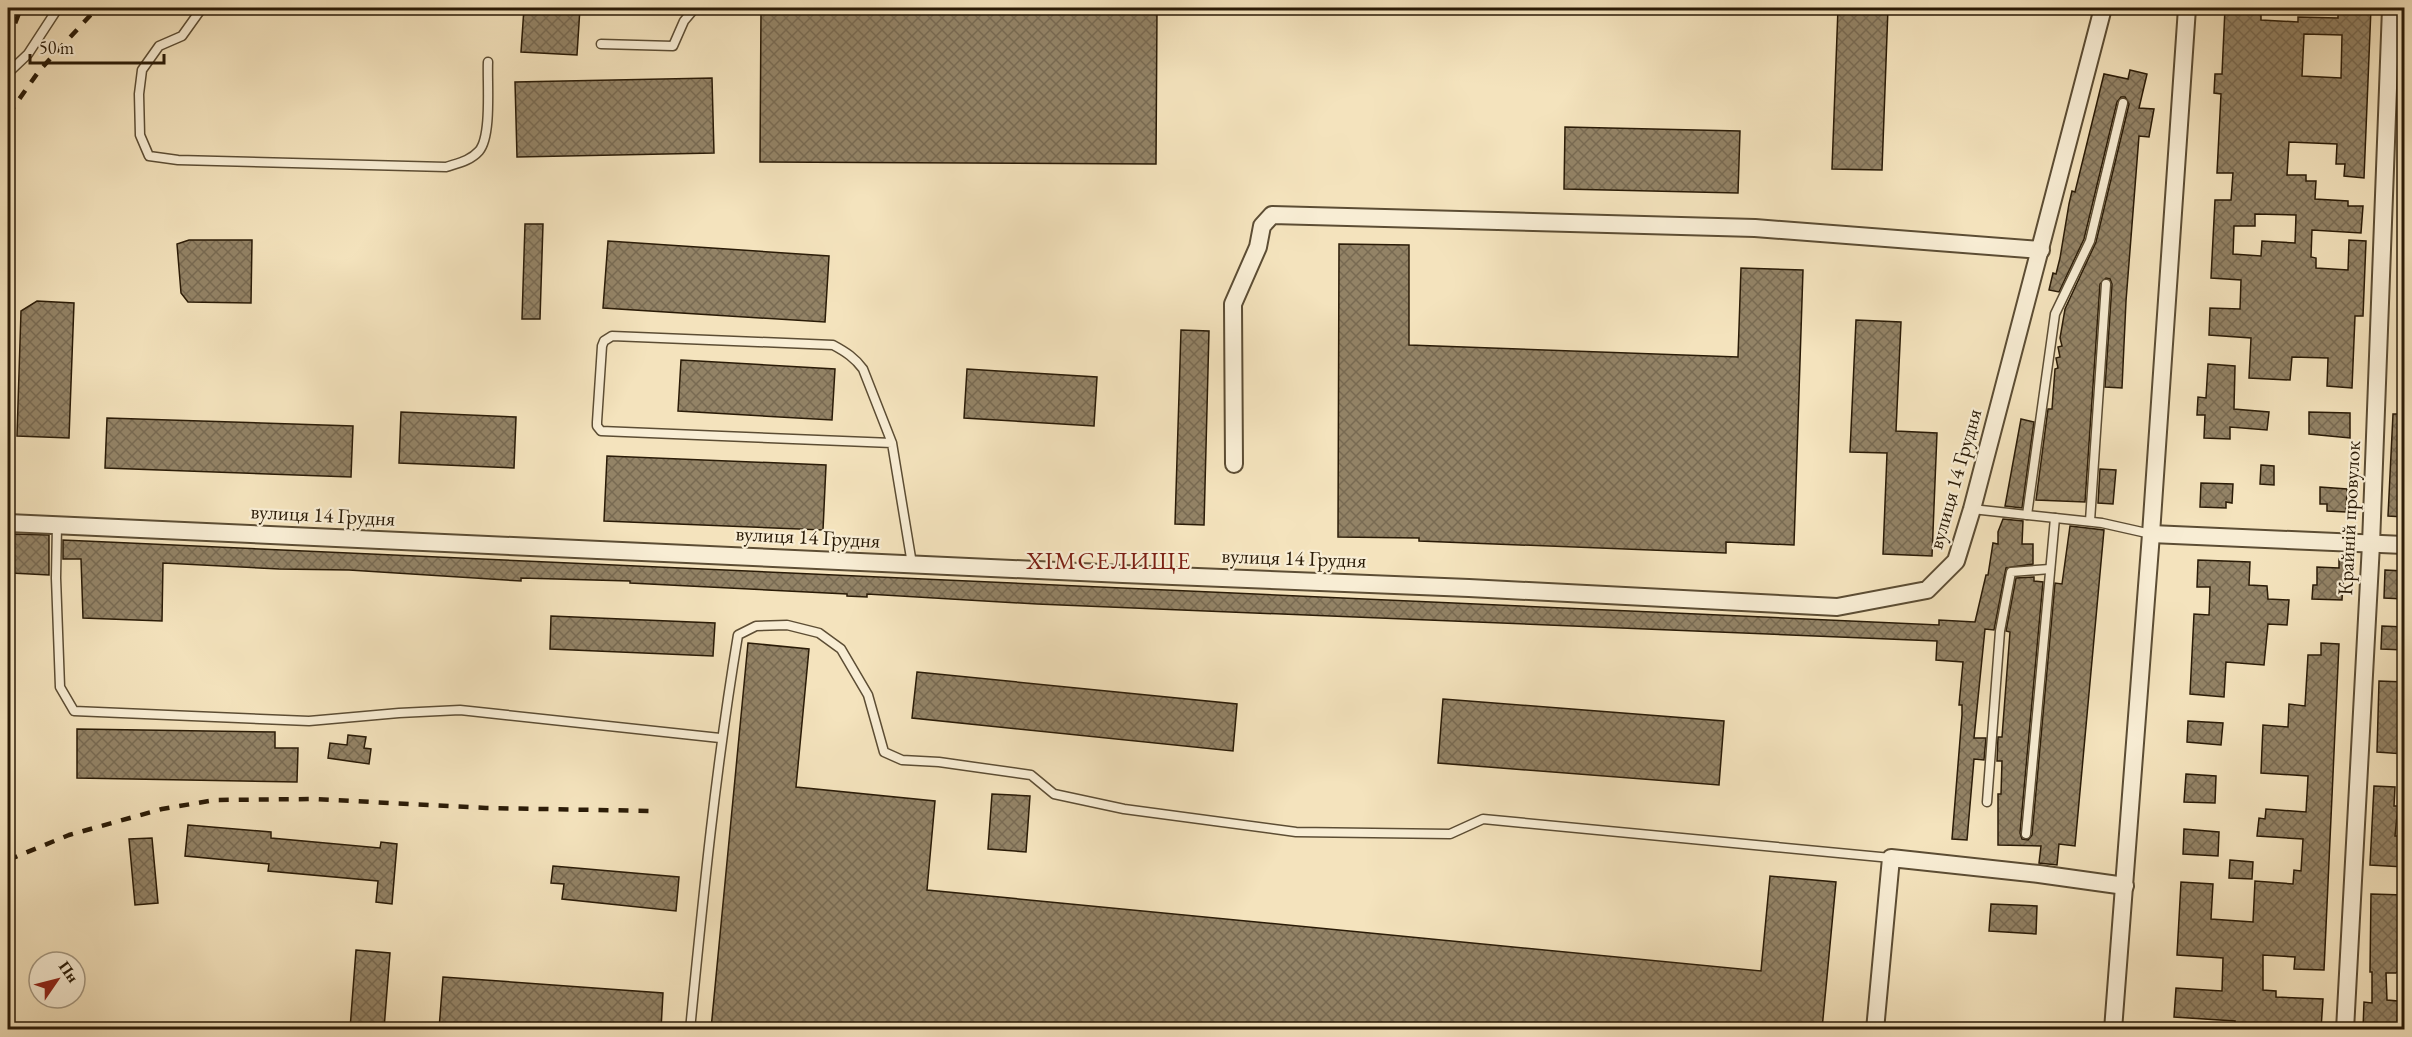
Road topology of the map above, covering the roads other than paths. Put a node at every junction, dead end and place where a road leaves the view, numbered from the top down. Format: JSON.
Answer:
{"nodes":[{"id":1,"x":58,"y":8,"type":"edge"},
{"id":2,"x":202,"y":8,"type":"edge"},
{"id":3,"x":695,"y":8,"type":"edge"},
{"id":4,"x":2103,"y":8,"type":"edge"},
{"id":5,"x":2187,"y":8,"type":"edge"},
{"id":6,"x":2391,"y":8,"type":"edge"},
{"id":7,"x":602,"y":44,"type":"dead end"},
{"id":8,"x":488,"y":62,"type":"dead end"},
{"id":9,"x":8,"y":72,"type":"edge"},
{"id":10,"x":2123,"y":103,"type":"dead end"},
{"id":11,"x":2041,"y":250,"type":"junction"},
{"id":12,"x":2106,"y":284,"type":"dead end"},
{"id":13,"x":892,"y":442,"type":"junction"},
{"id":14,"x":1234,"y":464,"type":"dead end"},
{"id":15,"x":1972,"y":509,"type":"junction"},
{"id":16,"x":2027,"y":515,"type":"junction"},
{"id":17,"x":2055,"y":518,"type":"junction"},
{"id":18,"x":2090,"y":521,"type":"junction"},
{"id":19,"x":8,"y":523,"type":"edge"},
{"id":20,"x":57,"y":525,"type":"junction"},
{"id":21,"x":2151,"y":534,"type":"junction"},
{"id":22,"x":2371,"y":544,"type":"junction"},
{"id":23,"x":2404,"y":546,"type":"edge"},
{"id":24,"x":912,"y":564,"type":"junction"},
{"id":25,"x":2050,"y":569,"type":"junction"},
{"id":26,"x":720,"y":738,"type":"junction"},
{"id":27,"x":1987,"y":802,"type":"dead end"},
{"id":28,"x":2026,"y":834,"type":"dead end"},
{"id":29,"x":1892,"y":858,"type":"junction"},
{"id":30,"x":2125,"y":886,"type":"junction"},
{"id":31,"x":690,"y":1029,"type":"edge"},
{"id":32,"x":1875,"y":1029,"type":"edge"},
{"id":33,"x":2113,"y":1029,"type":"edge"},
{"id":34,"x":2345,"y":1029,"type":"edge"}],
"edges":[{"from":1,"to":9,"type":"lane"},
{"from":2,"to":8,"type":"lane"},
{"from":3,"to":7,"type":"lane"},
{"from":4,"to":11,"type":"street","name":"вулиця 14 Грудня"},
{"from":5,"to":21,"type":"street"},
{"from":6,"to":22,"type":"street","name":"Крайній провулок"},
{"from":10,"to":16,"type":"lane"},
{"from":11,"to":14,"type":"street"},
{"from":11,"to":15,"type":"street","name":"вулиця 14 Грудня"},
{"from":12,"to":18,"type":"lane"},
{"from":13,"to":13,"type":"lane"},
{"from":13,"to":24,"type":"lane"},
{"from":15,"to":16,"type":"lane"},
{"from":15,"to":24,"type":"street","name":"вулиця 14 Грудня"},
{"from":16,"to":17,"type":"lane"},
{"from":17,"to":18,"type":"lane"},
{"from":17,"to":25,"type":"lane"},
{"from":18,"to":21,"type":"lane"},
{"from":19,"to":20,"type":"street","name":"вулиця 14 Грудня"},
{"from":20,"to":24,"type":"street","name":"вулиця 14 Грудня"},
{"from":20,"to":26,"type":"lane"},
{"from":21,"to":22,"type":"street"},
{"from":21,"to":30,"type":"street"},
{"from":22,"to":23,"type":"street"},
{"from":22,"to":34,"type":"street","name":"Крайній провулок"},
{"from":25,"to":27,"type":"lane"},
{"from":25,"to":28,"type":"lane"},
{"from":26,"to":29,"type":"lane"},
{"from":26,"to":31,"type":"lane"},
{"from":29,"to":30,"type":"street"},
{"from":29,"to":32,"type":"street"},
{"from":30,"to":33,"type":"street"}]}
